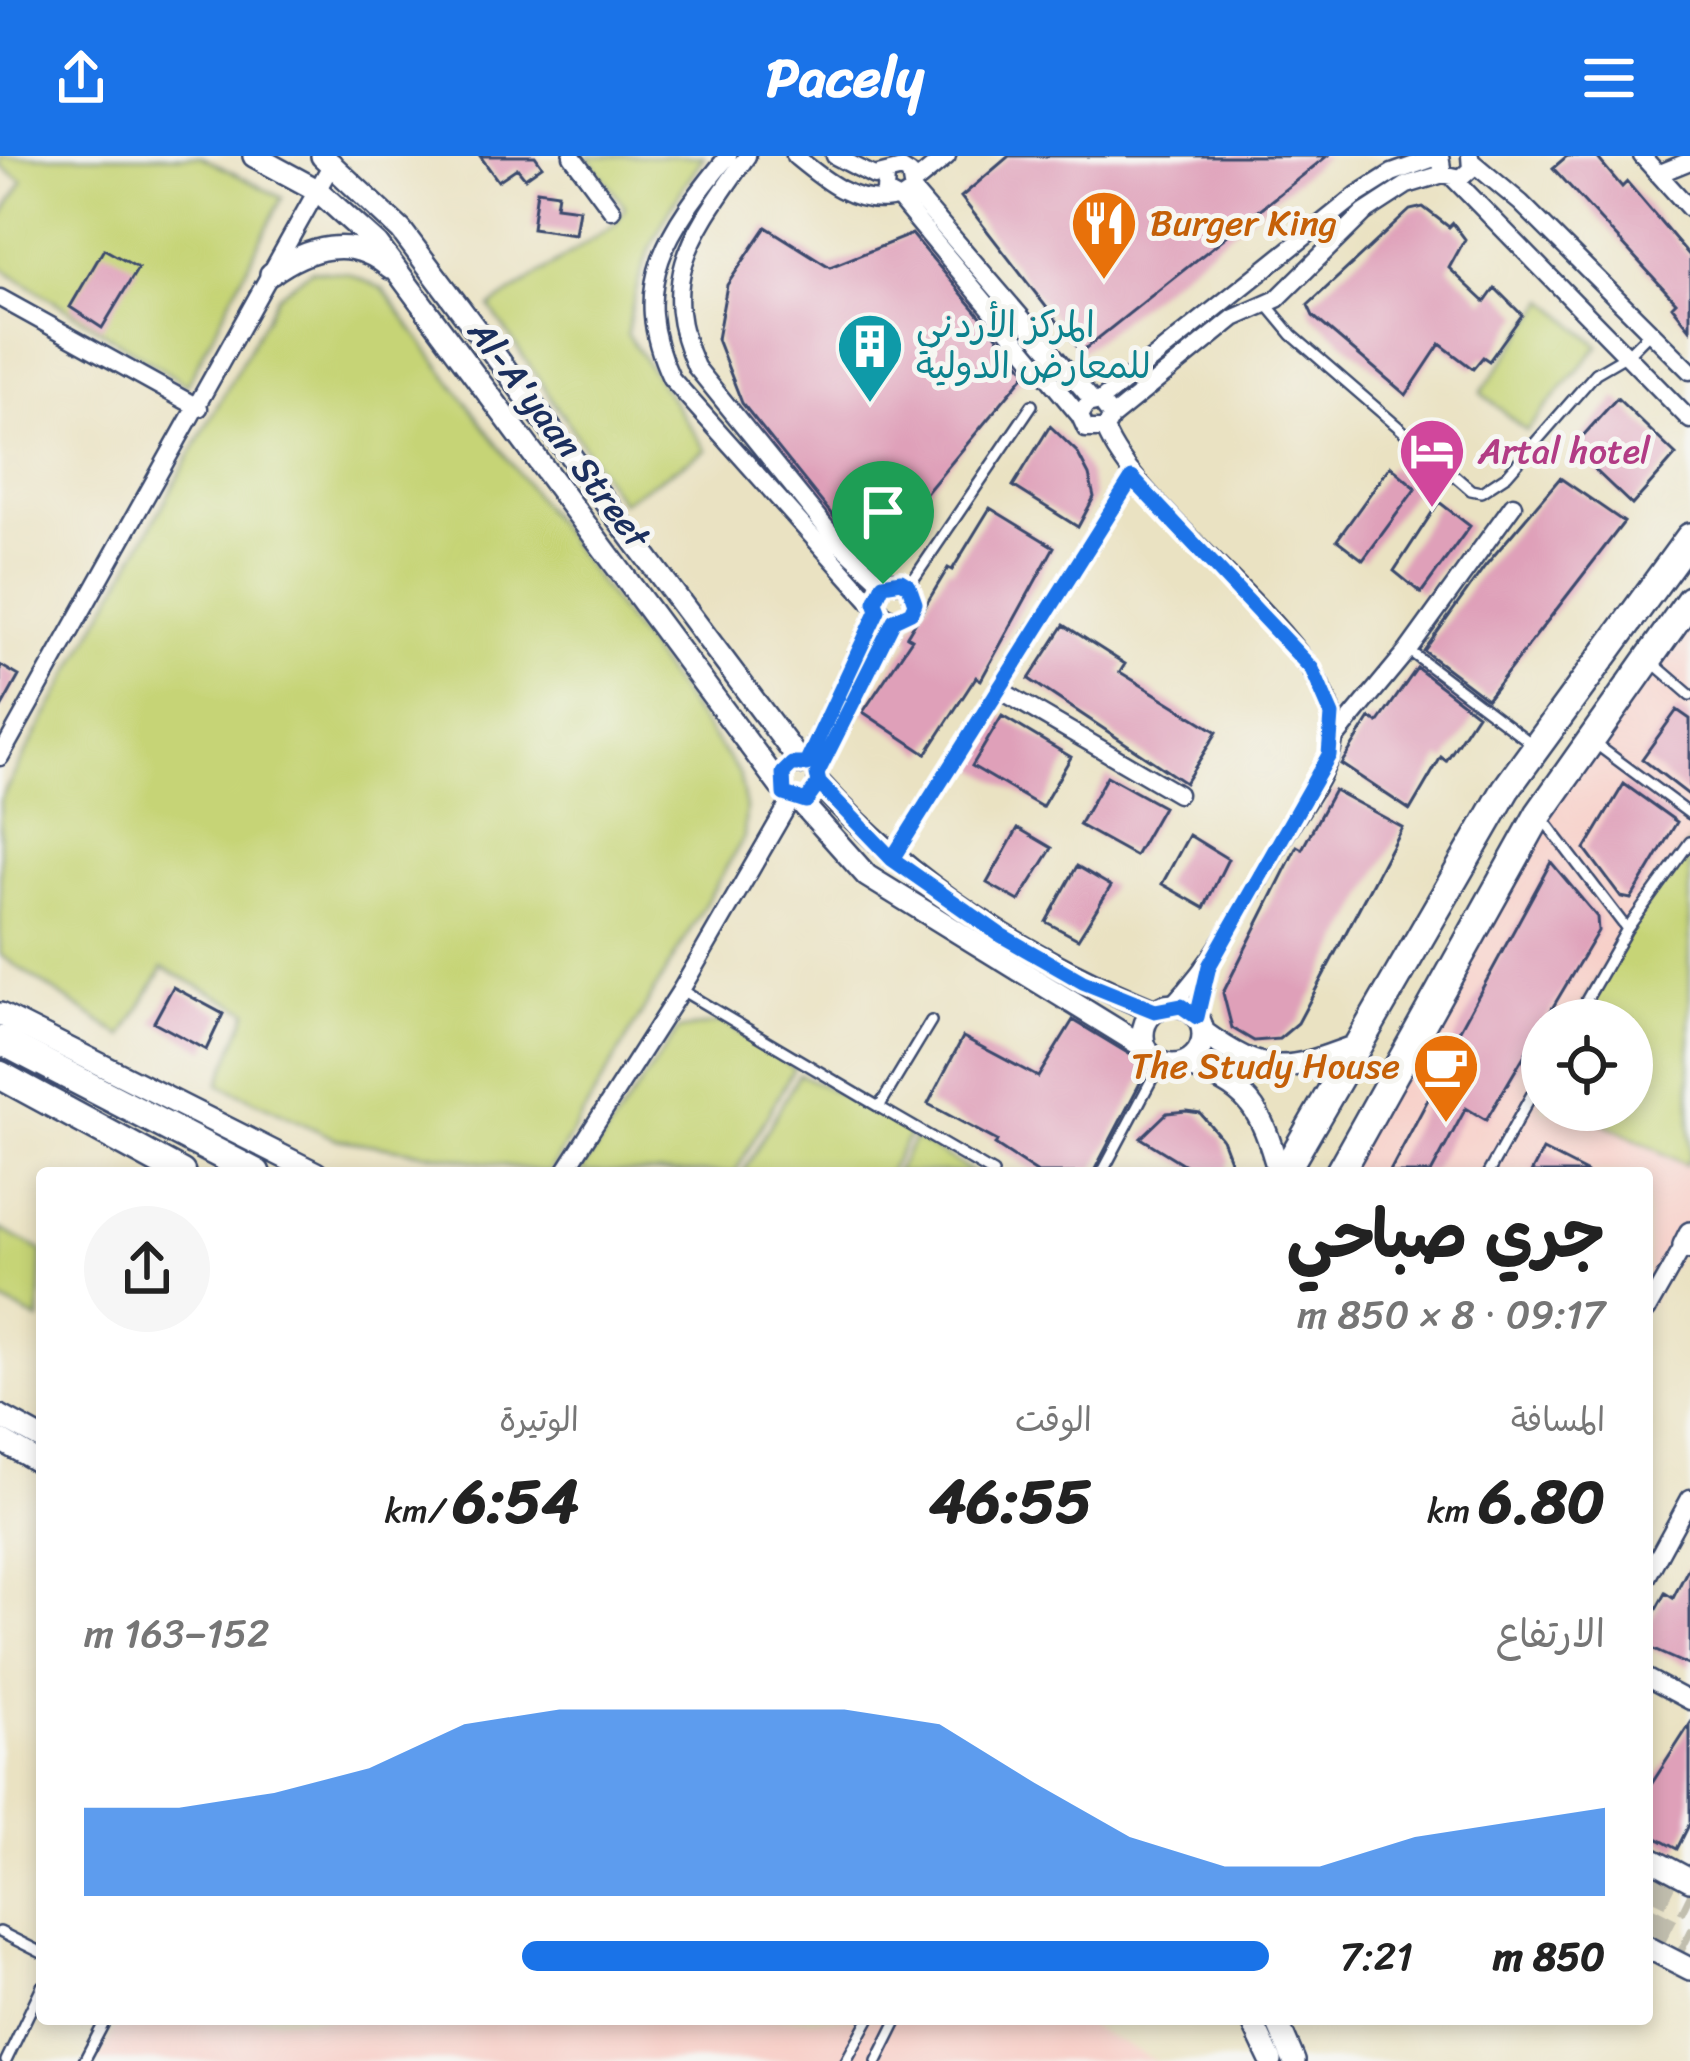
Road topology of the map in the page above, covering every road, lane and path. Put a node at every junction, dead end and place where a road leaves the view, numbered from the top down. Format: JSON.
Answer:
{"nodes":[{"id":1,"x":254,"y":156,"type":"edge"},
{"id":2,"x":572,"y":156,"type":"edge"},
{"id":3,"x":728,"y":156,"type":"edge"},
{"id":4,"x":748,"y":156,"type":"edge"},
{"id":5,"x":795,"y":156,"type":"edge"},
{"id":6,"x":835,"y":156,"type":"edge"},
{"id":7,"x":920,"y":156,"type":"edge"},
{"id":8,"x":947,"y":156,"type":"edge"},
{"id":9,"x":1642,"y":156,"type":"edge"},
{"id":10,"x":327,"y":159,"type":"edge"},
{"id":11,"x":1471,"y":159,"type":"edge"},
{"id":12,"x":1690,"y":160,"type":"edge"},
{"id":13,"x":1446,"y":170,"type":"edge"},
{"id":14,"x":1658,"y":174,"type":"junction"},
{"id":15,"x":901,"y":186,"type":"junction"},
{"id":16,"x":317,"y":190,"type":"junction"},
{"id":17,"x":1690,"y":209,"type":"edge"},
{"id":18,"x":612,"y":210,"type":"dead end"},
{"id":19,"x":271,"y":274,"type":"junction"},
{"id":20,"x":403,"y":281,"type":"junction"},
{"id":21,"x":1248,"y":283,"type":"junction"},
{"id":22,"x":0,"y":298,"type":"edge"},
{"id":23,"x":1268,"y":305,"type":"junction"},
{"id":24,"x":1650,"y":332,"type":"junction"},
{"id":25,"x":1627,"y":355,"type":"junction"},
{"id":26,"x":1690,"y":371,"type":"edge"},
{"id":27,"x":1096,"y":401,"type":"junction"},
{"id":28,"x":1032,"y":405,"type":"dead end"},
{"id":29,"x":199,"y":408,"type":"junction"},
{"id":30,"x":1080,"y":416,"type":"junction"},
{"id":31,"x":1690,"y":420,"type":"edge"},
{"id":32,"x":1108,"y":423,"type":"junction"},
{"id":33,"x":1132,"y":478,"type":"junction"},
{"id":34,"x":1513,"y":505,"type":"dead end"},
{"id":35,"x":1690,"y":537,"type":"edge"},
{"id":36,"x":909,"y":586,"type":"junction"},
{"id":37,"x":1690,"y":600,"type":"edge"},
{"id":38,"x":882,"y":604,"type":"junction"},
{"id":39,"x":1408,"y":650,"type":"junction"},
{"id":40,"x":1647,"y":658,"type":"junction"},
{"id":41,"x":1000,"y":690,"type":"junction"},
{"id":42,"x":1690,"y":695,"type":"edge"},
{"id":43,"x":1335,"y":738,"type":"junction"},
{"id":44,"x":1589,"y":739,"type":"junction"},
{"id":45,"x":1535,"y":746,"type":"junction"},
{"id":46,"x":0,"y":757,"type":"edge"},
{"id":47,"x":811,"y":771,"type":"junction"},
{"id":48,"x":1178,"y":794,"type":"dead end"},
{"id":49,"x":791,"y":796,"type":"junction"},
{"id":50,"x":1539,"y":814,"type":"junction"},
{"id":51,"x":1690,"y":814,"type":"edge"},
{"id":52,"x":1690,"y":842,"type":"edge"},
{"id":53,"x":892,"y":859,"type":"junction"},
{"id":54,"x":1628,"y":929,"type":"junction"},
{"id":55,"x":1209,"y":966,"type":"junction"},
{"id":56,"x":681,"y":990,"type":"junction"},
{"id":57,"x":1587,"y":999,"type":"edge"},
{"id":58,"x":1163,"y":1008,"type":"junction"},
{"id":59,"x":0,"y":1014,"type":"edge"},
{"id":60,"x":931,"y":1022,"type":"dead end"},
{"id":61,"x":1200,"y":1024,"type":"junction"},
{"id":62,"x":0,"y":1040,"type":"edge"},
{"id":63,"x":1355,"y":1046,"type":"junction"},
{"id":64,"x":1163,"y":1058,"type":"junction"},
{"id":65,"x":0,"y":1075,"type":"edge"},
{"id":66,"x":879,"y":1107,"type":"junction"},
{"id":67,"x":1521,"y":1114,"type":"edge"},
{"id":68,"x":170,"y":1167,"type":"edge"},
{"id":69,"x":244,"y":1167,"type":"edge"},
{"id":70,"x":308,"y":1167,"type":"edge"},
{"id":71,"x":567,"y":1167,"type":"edge"},
{"id":72,"x":983,"y":1167,"type":"edge"},
{"id":73,"x":1105,"y":1167,"type":"edge"},
{"id":74,"x":1280,"y":1167,"type":"edge"},
{"id":75,"x":1285,"y":1167,"type":"edge"},
{"id":76,"x":1343,"y":1167,"type":"edge"},
{"id":77,"x":1491,"y":1167,"type":"edge"},
{"id":78,"x":1688,"y":1242,"type":"edge"},
{"id":79,"x":1653,"y":1300,"type":"edge"},
{"id":80,"x":0,"y":1416,"type":"edge"},
{"id":81,"x":36,"y":1436,"type":"edge"},
{"id":82,"x":0,"y":1440,"type":"edge"},
{"id":83,"x":36,"y":1461,"type":"edge"},
{"id":84,"x":1690,"y":1498,"type":"edge"},
{"id":85,"x":1653,"y":1565,"type":"edge"},
{"id":86,"x":1653,"y":1681,"type":"edge"},
{"id":87,"x":1690,"y":1701,"type":"edge"},
{"id":88,"x":1653,"y":1860,"type":"edge"},
{"id":89,"x":1690,"y":1880,"type":"edge"},
{"id":90,"x":0,"y":1932,"type":"edge"},
{"id":91,"x":1653,"y":1950,"type":"edge"},
{"id":92,"x":36,"y":1951,"type":"edge"},
{"id":93,"x":1690,"y":1969,"type":"edge"},
{"id":94,"x":36,"y":1998,"type":"edge"},
{"id":95,"x":103,"y":2025,"type":"edge"},
{"id":96,"x":866,"y":2025,"type":"edge"},
{"id":97,"x":895,"y":2025,"type":"edge"},
{"id":98,"x":1254,"y":2025,"type":"edge"},
{"id":99,"x":1279,"y":2025,"type":"edge"},
{"id":100,"x":6,"y":2061,"type":"edge"},
{"id":101,"x":84,"y":2061,"type":"edge"},
{"id":102,"x":846,"y":2061,"type":"edge"},
{"id":103,"x":877,"y":2061,"type":"edge"},
{"id":104,"x":1271,"y":2061,"type":"edge"},
{"id":105,"x":1294,"y":2061,"type":"edge"}],
"edges":[{"from":1,"to":16,"type":"street","name":"Al-A'yaan Street"},
{"from":2,"to":18,"type":"street"},
{"from":3,"to":38,"type":"street"},
{"from":4,"to":38,"type":"street"},
{"from":5,"to":15,"type":"street"},
{"from":6,"to":15,"type":"street"},
{"from":7,"to":15,"type":"street"},
{"from":8,"to":15,"type":"street"},
{"from":9,"to":14,"type":"street"},
{"from":10,"to":16,"type":"street"},
{"from":10,"to":47,"type":"street","name":"Al-A'yaan Street"},
{"from":11,"to":13,"type":"street"},
{"from":11,"to":24,"type":"street"},
{"from":12,"to":14,"type":"street"},
{"from":13,"to":21,"type":"street"},
{"from":13,"to":23,"type":"street"},
{"from":13,"to":25,"type":"street"},
{"from":14,"to":17,"type":"street"},
{"from":15,"to":27,"type":"street"},
{"from":15,"to":30,"type":"street"},
{"from":16,"to":19,"type":"street"},
{"from":16,"to":20,"type":"street","name":"Al-A'yaan Street"},
{"from":19,"to":20,"type":"street"},
{"from":19,"to":29,"type":"street"},
{"from":20,"to":49,"type":"street","name":"Al-A'yaan Street"},
{"from":21,"to":23,"type":"street"},
{"from":21,"to":27,"type":"street"},
{"from":22,"to":29,"type":"street"},
{"from":23,"to":25,"type":"lane"},
{"from":23,"to":32,"type":"street"},
{"from":24,"to":25,"type":"lane"},
{"from":24,"to":26,"type":"street"},
{"from":25,"to":31,"type":"street"},
{"from":27,"to":30,"type":"street"},
{"from":27,"to":32,"type":"street"},
{"from":28,"to":36,"type":"lane"},
{"from":29,"to":46,"type":"street"},
{"from":30,"to":32,"type":"street"},
{"from":32,"to":33,"type":"street"},
{"from":33,"to":41,"type":"street"},
{"from":33,"to":43,"type":"street"},
{"from":34,"to":39,"type":"street"},
{"from":35,"to":45,"type":"main road"},
{"from":36,"to":38,"type":"street"},
{"from":36,"to":38,"type":"street"},
{"from":37,"to":40,"type":"main road"},
{"from":38,"to":47,"type":"street"},
{"from":39,"to":43,"type":"street"},
{"from":39,"to":45,"type":"lane"},
{"from":40,"to":42,"type":"lane"},
{"from":40,"to":44,"type":"main road"},
{"from":41,"to":48,"type":"street"},
{"from":41,"to":53,"type":"street"},
{"from":43,"to":55,"type":"street"},
{"from":44,"to":50,"type":"main road"},
{"from":44,"to":51,"type":"lane"},
{"from":45,"to":63,"type":"main road"},
{"from":47,"to":49,"type":"street"},
{"from":47,"to":49,"type":"street"},
{"from":47,"to":53,"type":"street","name":"Al-A'yaan Street"},
{"from":49,"to":56,"type":"street"},
{"from":49,"to":64,"type":"street","name":"Al-A'yaan Street"},
{"from":50,"to":54,"type":"lane"},
{"from":50,"to":76,"type":"main road"},
{"from":52,"to":54,"type":"lane"},
{"from":53,"to":58,"type":"street","name":"Al-A'yaan Street"},
{"from":54,"to":57,"type":"lane"},
{"from":55,"to":58,"type":"street"},
{"from":55,"to":61,"type":"street"},
{"from":56,"to":66,"type":"lane"},
{"from":56,"to":71,"type":"street"},
{"from":58,"to":61,"type":"street","name":"Al-A'yaan Street"},
{"from":58,"to":64,"type":"street"},
{"from":59,"to":70,"type":"street"},
{"from":60,"to":66,"type":"lane"},
{"from":61,"to":63,"type":"street"},
{"from":61,"to":64,"type":"street"},
{"from":62,"to":69,"type":"main road"},
{"from":63,"to":75,"type":"main road"},
{"from":64,"to":73,"type":"lane"},
{"from":64,"to":74,"type":"street","name":"Al-A'yaan Street"},
{"from":65,"to":68,"type":"main road"},
{"from":66,"to":72,"type":"lane"},
{"from":67,"to":77,"type":"lane"},
{"from":78,"to":79,"type":"street"},
{"from":80,"to":81,"type":"street"},
{"from":82,"to":83,"type":"street"},
{"from":84,"to":85,"type":"street"},
{"from":86,"to":87,"type":"street"},
{"from":88,"to":89,"type":"street"},
{"from":90,"to":92,"type":"lane"},
{"from":91,"to":93,"type":"street"},
{"from":94,"to":100,"type":"lane"},
{"from":95,"to":101,"type":"lane"},
{"from":96,"to":102,"type":"lane"},
{"from":97,"to":103,"type":"lane"},
{"from":98,"to":104,"type":"street"},
{"from":99,"to":105,"type":"street"}]}
